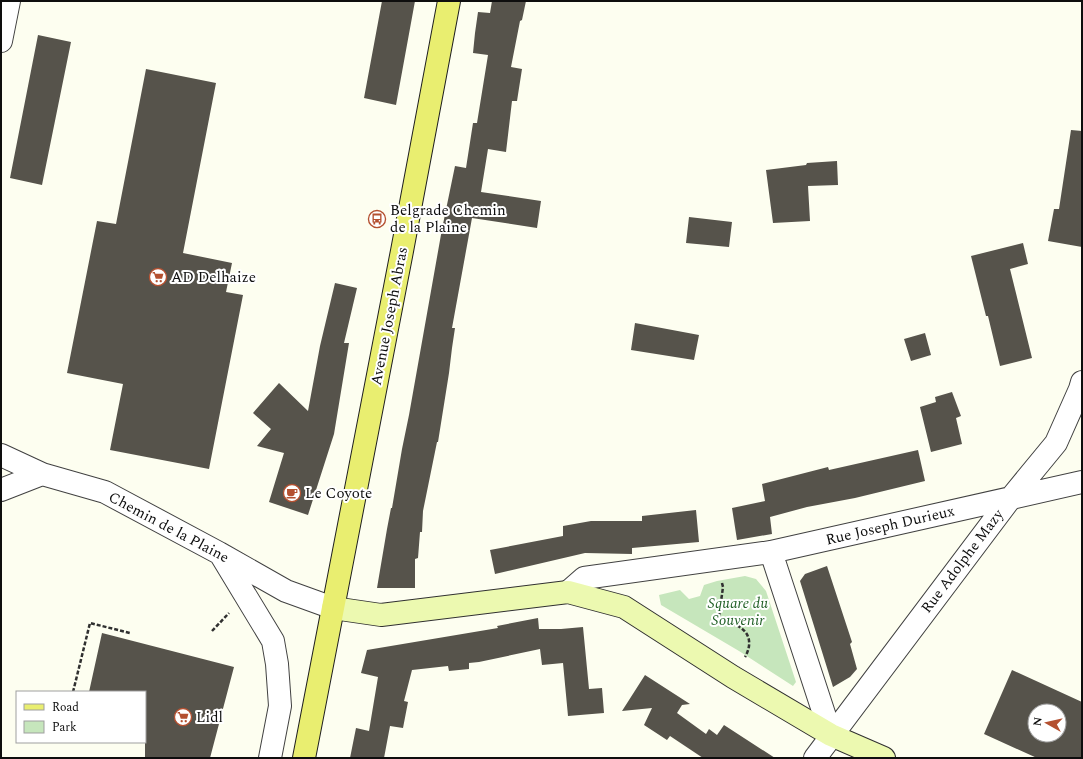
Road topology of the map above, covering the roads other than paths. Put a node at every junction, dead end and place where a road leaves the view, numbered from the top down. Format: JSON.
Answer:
{"nodes":[{"id":1,"x":9,"y":1,"type":"edge"},
{"id":2,"x":449,"y":1,"type":"edge"},
{"id":3,"x":1,"y":41,"type":"edge"},
{"id":4,"x":1082,"y":382,"type":"edge"},
{"id":5,"x":1,"y":455,"type":"edge"},
{"id":6,"x":42,"y":474,"type":"junction"},
{"id":7,"x":1082,"y":482,"type":"edge"},
{"id":8,"x":1,"y":490,"type":"edge"},
{"id":9,"x":1010,"y":499,"type":"junction"},
{"id":10,"x":771,"y":552,"type":"junction"},
{"id":11,"x":220,"y":553,"type":"junction"},
{"id":12,"x":568,"y":592,"type":"junction"},
{"id":13,"x":333,"y":608,"type":"junction"},
{"id":14,"x":831,"y":735,"type":"junction"},
{"id":15,"x":270,"y":758,"type":"edge"},
{"id":16,"x":304,"y":758,"type":"edge"},
{"id":17,"x":815,"y":758,"type":"edge"},
{"id":18,"x":884,"y":758,"type":"edge"}],
"edges":[{"from":1,"to":3,"type":"street"},
{"from":2,"to":13,"type":"main road","name":"Avenue Joseph Abras"},
{"from":4,"to":9,"type":"street","name":"Rue Adolphe Mazy"},
{"from":5,"to":6,"type":"street","name":"Chemin de la Plaine"},
{"from":6,"to":8,"type":"street"},
{"from":6,"to":11,"type":"street","name":"Chemin de la Plaine"},
{"from":7,"to":9,"type":"street","name":"Rue Joseph Durieux"},
{"from":9,"to":10,"type":"street","name":"Rue Joseph Durieux"},
{"from":9,"to":14,"type":"street","name":"Rue Adolphe Mazy"},
{"from":10,"to":12,"type":"street"},
{"from":10,"to":14,"type":"street"},
{"from":11,"to":13,"type":"street","name":"Chemin de la Plaine"},
{"from":11,"to":15,"type":"street"},
{"from":12,"to":13,"type":"street"},
{"from":12,"to":14,"type":"street"},
{"from":13,"to":16,"type":"main road","name":"Avenue Joseph Abras"},
{"from":14,"to":17,"type":"street","name":"Rue Adolphe Mazy"},
{"from":14,"to":18,"type":"street"}]}
